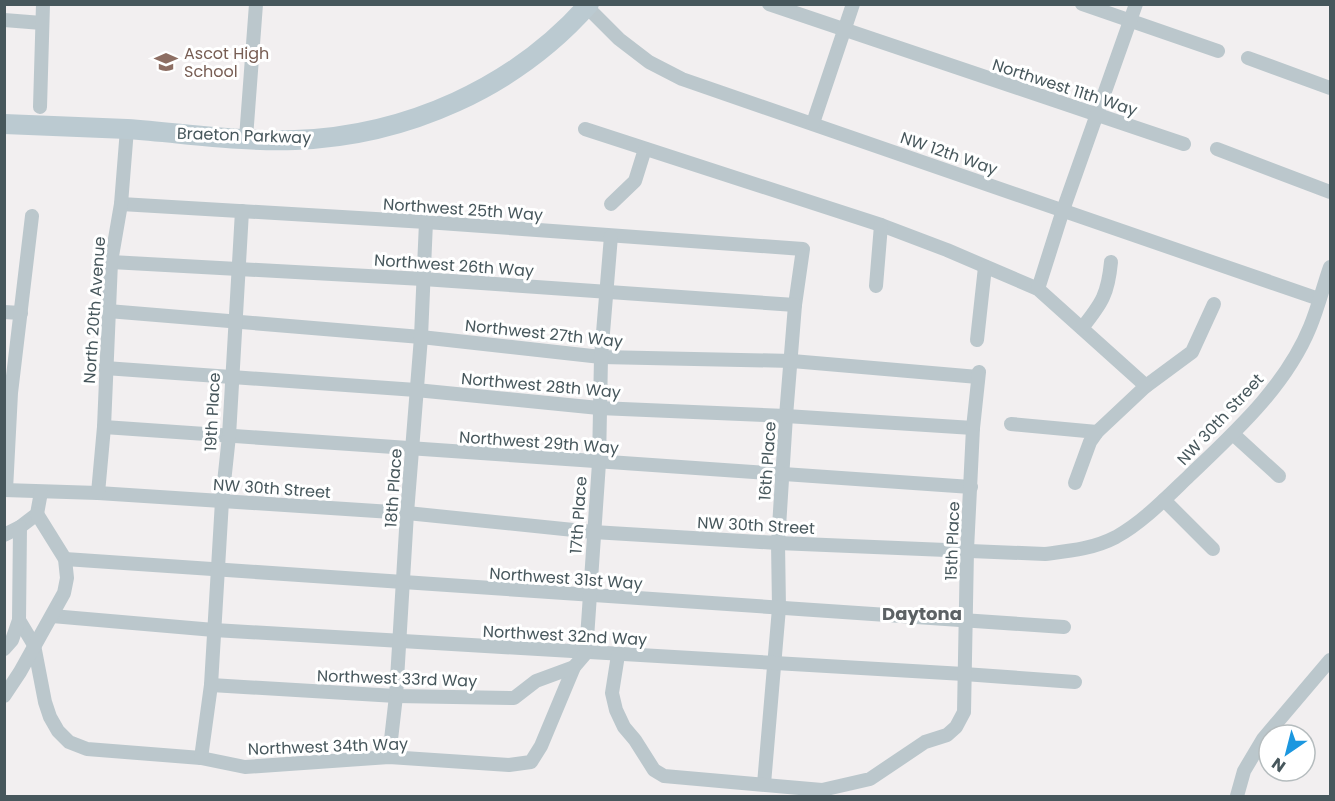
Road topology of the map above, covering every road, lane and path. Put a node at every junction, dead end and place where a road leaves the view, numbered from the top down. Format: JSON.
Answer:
{"nodes":[{"id":1,"x":43,"y":4,"type":"edge"},
{"id":2,"x":256,"y":4,"type":"edge"},
{"id":3,"x":769,"y":4,"type":"edge"},
{"id":4,"x":853,"y":4,"type":"edge"},
{"id":5,"x":1082,"y":4,"type":"edge"},
{"id":6,"x":1136,"y":4,"type":"edge"},
{"id":7,"x":588,"y":6,"type":"edge"},
{"id":8,"x":4,"y":20,"type":"edge"},
{"id":9,"x":1131,"y":20,"type":"junction"},
{"id":10,"x":42,"y":23,"type":"junction"},
{"id":11,"x":846,"y":30,"type":"junction"},
{"id":12,"x":1218,"y":51,"type":"dead end"},
{"id":13,"x":1248,"y":58,"type":"dead end"},
{"id":14,"x":1330,"y":88,"type":"edge"},
{"id":15,"x":40,"y":107,"type":"dead end"},
{"id":16,"x":1097,"y":116,"type":"junction"},
{"id":17,"x":813,"y":123,"type":"junction"},
{"id":18,"x":4,"y":124,"type":"edge"},
{"id":19,"x":127,"y":129,"type":"junction"},
{"id":20,"x":585,"y":129,"type":"dead end"},
{"id":21,"x":246,"y":138,"type":"junction"},
{"id":22,"x":1184,"y":144,"type":"dead end"},
{"id":23,"x":645,"y":149,"type":"junction"},
{"id":24,"x":1217,"y":149,"type":"dead end"},
{"id":25,"x":1330,"y":192,"type":"edge"},
{"id":26,"x":121,"y":204,"type":"junction"},
{"id":27,"x":611,"y":204,"type":"dead end"},
{"id":28,"x":1063,"y":210,"type":"junction"},
{"id":29,"x":242,"y":211,"type":"junction"},
{"id":30,"x":32,"y":216,"type":"dead end"},
{"id":31,"x":426,"y":222,"type":"junction"},
{"id":32,"x":881,"y":225,"type":"junction"},
{"id":33,"x":612,"y":236,"type":"junction"},
{"id":34,"x":803,"y":249,"type":"joint"},
{"id":35,"x":111,"y":262,"type":"junction"},
{"id":36,"x":1111,"y":262,"type":"dead end"},
{"id":37,"x":985,"y":267,"type":"junction"},
{"id":38,"x":1330,"y":267,"type":"edge"},
{"id":39,"x":238,"y":269,"type":"junction"},
{"id":40,"x":423,"y":279,"type":"junction"},
{"id":41,"x":876,"y":286,"type":"dead end"},
{"id":42,"x":1038,"y":289,"type":"junction"},
{"id":43,"x":607,"y":292,"type":"junction"},
{"id":44,"x":1319,"y":298,"type":"junction"},
{"id":45,"x":1214,"y":304,"type":"dead end"},
{"id":46,"x":795,"y":305,"type":"junction"},
{"id":47,"x":108,"y":310,"type":"junction"},
{"id":48,"x":4,"y":312,"type":"edge"},
{"id":49,"x":21,"y":313,"type":"junction"},
{"id":50,"x":234,"y":322,"type":"junction"},
{"id":51,"x":1082,"y":328,"type":"junction"},
{"id":52,"x":422,"y":337,"type":"junction"},
{"id":53,"x":976,"y":340,"type":"dead end"},
{"id":54,"x":601,"y":357,"type":"junction"},
{"id":55,"x":792,"y":361,"type":"junction"},
{"id":56,"x":9,"y":367,"type":"edge"},
{"id":57,"x":105,"y":368,"type":"junction"},
{"id":58,"x":978,"y":375,"type":"joint"},
{"id":59,"x":231,"y":377,"type":"junction"},
{"id":60,"x":1146,"y":386,"type":"junction"},
{"id":61,"x":416,"y":390,"type":"junction"},
{"id":62,"x":599,"y":408,"type":"junction"},
{"id":63,"x":786,"y":416,"type":"junction"},
{"id":64,"x":7,"y":424,"type":"edge"},
{"id":65,"x":1011,"y":424,"type":"dead end"},
{"id":66,"x":104,"y":427,"type":"junction"},
{"id":67,"x":973,"y":428,"type":"junction"},
{"id":68,"x":1097,"y":432,"type":"junction"},
{"id":69,"x":1233,"y":434,"type":"junction"},
{"id":70,"x":229,"y":436,"type":"junction"},
{"id":71,"x":412,"y":449,"type":"junction"},
{"id":72,"x":599,"y":463,"type":"junction"},
{"id":73,"x":783,"y":475,"type":"junction"},
{"id":74,"x":1279,"y":476,"type":"dead end"},
{"id":75,"x":1075,"y":483,"type":"dead end"},
{"id":76,"x":971,"y":487,"type":"junction"},
{"id":77,"x":5,"y":490,"type":"edge"},
{"id":78,"x":41,"y":492,"type":"junction"},
{"id":79,"x":98,"y":493,"type":"junction"},
{"id":80,"x":1164,"y":500,"type":"junction"},
{"id":81,"x":222,"y":501,"type":"junction"},
{"id":82,"x":407,"y":513,"type":"junction"},
{"id":83,"x":37,"y":514,"type":"junction"},
{"id":84,"x":20,"y":527,"type":"junction"},
{"id":85,"x":593,"y":532,"type":"junction"},
{"id":86,"x":4,"y":535,"type":"edge"},
{"id":87,"x":778,"y":543,"type":"junction"},
{"id":88,"x":1213,"y":549,"type":"dead end"},
{"id":89,"x":967,"y":550,"type":"junction"},
{"id":90,"x":65,"y":559,"type":"junction"},
{"id":91,"x":217,"y":571,"type":"junction"},
{"id":92,"x":403,"y":583,"type":"junction"},
{"id":93,"x":590,"y":596,"type":"junction"},
{"id":94,"x":779,"y":608,"type":"junction"},
{"id":95,"x":52,"y":616,"type":"junction"},
{"id":96,"x":19,"y":620,"type":"junction"},
{"id":97,"x":965,"y":621,"type":"junction"},
{"id":98,"x":1064,"y":627,"type":"dead end"},
{"id":99,"x":213,"y":630,"type":"junction"},
{"id":100,"x":399,"y":641,"type":"junction"},
{"id":101,"x":34,"y":645,"type":"junction"},
{"id":102,"x":4,"y":649,"type":"edge"},
{"id":103,"x":586,"y":652,"type":"junction"},
{"id":104,"x":618,"y":655,"type":"junction"},
{"id":105,"x":1330,"y":660,"type":"edge"},
{"id":106,"x":775,"y":664,"type":"junction"},
{"id":107,"x":574,"y":667,"type":"junction"},
{"id":108,"x":964,"y":674,"type":"junction"},
{"id":109,"x":1075,"y":682,"type":"dead end"},
{"id":110,"x":210,"y":685,"type":"junction"},
{"id":111,"x":4,"y":696,"type":"edge"},
{"id":112,"x":396,"y":696,"type":"junction"},
{"id":113,"x":389,"y":757,"type":"junction"},
{"id":114,"x":201,"y":758,"type":"junction"},
{"id":115,"x":764,"y":784,"type":"junction"},
{"id":116,"x":1237,"y":796,"type":"edge"}],
"edges":[{"from":1,"to":10,"type":"street"},
{"from":2,"to":21,"type":"street"},
{"from":3,"to":11,"type":"street","name":"Northwest 11th Way"},
{"from":4,"to":11,"type":"street"},
{"from":5,"to":9,"type":"street"},
{"from":6,"to":9,"type":"street"},
{"from":7,"to":17,"type":"street","name":"NW 12th Way"},
{"from":7,"to":21,"type":"street","name":"Braeton Parkway"},
{"from":8,"to":10,"type":"street"},
{"from":9,"to":12,"type":"street"},
{"from":9,"to":16,"type":"street"},
{"from":10,"to":15,"type":"street"},
{"from":11,"to":16,"type":"street","name":"Northwest 11th Way"},
{"from":11,"to":17,"type":"street"},
{"from":13,"to":14,"type":"street"},
{"from":16,"to":22,"type":"street","name":"Northwest 11th Way"},
{"from":16,"to":28,"type":"street"},
{"from":17,"to":28,"type":"street","name":"NW 12th Way"},
{"from":18,"to":19,"type":"street","name":"Braeton Parkway"},
{"from":19,"to":21,"type":"street","name":"Braeton Parkway"},
{"from":19,"to":26,"type":"street","name":"North 20th Avenue"},
{"from":20,"to":23,"type":"street"},
{"from":23,"to":27,"type":"street"},
{"from":23,"to":32,"type":"street"},
{"from":24,"to":25,"type":"street"},
{"from":26,"to":29,"type":"street","name":"Northwest 25th Way"},
{"from":26,"to":35,"type":"street","name":"North 20th Avenue"},
{"from":28,"to":42,"type":"street"},
{"from":28,"to":44,"type":"street","name":"NW 12th Way"},
{"from":29,"to":31,"type":"street","name":"Northwest 25th Way"},
{"from":29,"to":39,"type":"street","name":"19th Place"},
{"from":30,"to":49,"type":"street"},
{"from":31,"to":33,"type":"street","name":"Northwest 25th Way"},
{"from":31,"to":40,"type":"street","name":"18th Place"},
{"from":32,"to":37,"type":"street"},
{"from":32,"to":41,"type":"street"},
{"from":33,"to":34,"type":"street","name":"Northwest 25th Way"},
{"from":33,"to":43,"type":"street","name":"17th Place"},
{"from":34,"to":46,"type":"street","name":"16th Place"},
{"from":35,"to":39,"type":"street","name":"Northwest 26th Way"},
{"from":35,"to":47,"type":"street","name":"North 20th Avenue"},
{"from":36,"to":51,"type":"street"},
{"from":37,"to":42,"type":"street"},
{"from":37,"to":53,"type":"street"},
{"from":38,"to":44,"type":"street","name":"NW 30th Street"},
{"from":39,"to":40,"type":"street","name":"Northwest 26th Way"},
{"from":39,"to":50,"type":"street","name":"19th Place"},
{"from":40,"to":43,"type":"street","name":"Northwest 26th Way"},
{"from":40,"to":52,"type":"street","name":"18th Place"},
{"from":42,"to":51,"type":"street"},
{"from":43,"to":46,"type":"street","name":"Northwest 26th Way"},
{"from":43,"to":54,"type":"street","name":"17th Place"},
{"from":44,"to":69,"type":"street","name":"NW 30th Street"},
{"from":45,"to":60,"type":"street"},
{"from":46,"to":55,"type":"street","name":"16th Place"},
{"from":47,"to":50,"type":"street","name":"Northwest 27th Way"},
{"from":47,"to":57,"type":"street","name":"North 20th Avenue"},
{"from":48,"to":49,"type":"street"},
{"from":49,"to":56,"type":"street"},
{"from":50,"to":52,"type":"street","name":"Northwest 27th Way"},
{"from":50,"to":59,"type":"street","name":"19th Place"},
{"from":51,"to":60,"type":"street"},
{"from":52,"to":54,"type":"street","name":"Northwest 27th Way"},
{"from":52,"to":61,"type":"street","name":"18th Place"},
{"from":54,"to":55,"type":"street","name":"Northwest 27th Way"},
{"from":54,"to":62,"type":"street","name":"17th Place"},
{"from":55,"to":58,"type":"street","name":"Northwest 27th Way"},
{"from":55,"to":63,"type":"street","name":"16th Place"},
{"from":56,"to":64,"type":"street"},
{"from":57,"to":59,"type":"street","name":"Northwest 28th Way"},
{"from":57,"to":66,"type":"street","name":"North 20th Avenue"},
{"from":58,"to":67,"type":"street","name":"15th Place"},
{"from":59,"to":61,"type":"street","name":"Northwest 28th Way"},
{"from":59,"to":70,"type":"street","name":"19th Place"},
{"from":60,"to":68,"type":"street"},
{"from":61,"to":62,"type":"street","name":"Northwest 28th Way"},
{"from":61,"to":71,"type":"street","name":"18th Place"},
{"from":62,"to":63,"type":"street","name":"Northwest 28th Way"},
{"from":62,"to":72,"type":"street","name":"17th Place"},
{"from":63,"to":67,"type":"street","name":"Northwest 28th Way"},
{"from":63,"to":73,"type":"street","name":"16th Place"},
{"from":64,"to":77,"type":"street"},
{"from":65,"to":68,"type":"street"},
{"from":66,"to":70,"type":"street","name":"Northwest 29th Way"},
{"from":66,"to":79,"type":"street","name":"North 20th Avenue"},
{"from":67,"to":76,"type":"street","name":"15th Place"},
{"from":68,"to":75,"type":"street"},
{"from":69,"to":74,"type":"street"},
{"from":69,"to":80,"type":"street","name":"NW 30th Street"},
{"from":70,"to":71,"type":"street","name":"Northwest 29th Way"},
{"from":70,"to":81,"type":"street","name":"19th Place"},
{"from":71,"to":72,"type":"street","name":"Northwest 29th Way"},
{"from":71,"to":82,"type":"street","name":"18th Place"},
{"from":72,"to":73,"type":"street","name":"Northwest 29th Way"},
{"from":72,"to":85,"type":"street","name":"17th Place"},
{"from":73,"to":76,"type":"street","name":"Northwest 29th Way"},
{"from":73,"to":87,"type":"street","name":"16th Place"},
{"from":76,"to":89,"type":"street","name":"15th Place"},
{"from":77,"to":78,"type":"street","name":"NW 30th Street"},
{"from":78,"to":79,"type":"street","name":"NW 30th Street"},
{"from":78,"to":83,"type":"street"},
{"from":79,"to":81,"type":"street","name":"NW 30th Street"},
{"from":80,"to":88,"type":"street"},
{"from":80,"to":89,"type":"street","name":"NW 30th Street"},
{"from":81,"to":82,"type":"street","name":"NW 30th Street"},
{"from":81,"to":91,"type":"street","name":"19th Place"},
{"from":82,"to":85,"type":"street","name":"NW 30th Street"},
{"from":82,"to":92,"type":"street","name":"18th Place"},
{"from":83,"to":84,"type":"street"},
{"from":83,"to":90,"type":"street"},
{"from":84,"to":86,"type":"street"},
{"from":84,"to":96,"type":"street"},
{"from":85,"to":87,"type":"street","name":"NW 30th Street"},
{"from":85,"to":93,"type":"street","name":"17th Place"},
{"from":87,"to":89,"type":"street","name":"NW 30th Street"},
{"from":87,"to":94,"type":"street","name":"16th Place"},
{"from":89,"to":97,"type":"street","name":"15th Place"},
{"from":90,"to":91,"type":"street","name":"Northwest 31st Way"},
{"from":90,"to":95,"type":"street"},
{"from":91,"to":92,"type":"street","name":"Northwest 31st Way"},
{"from":91,"to":99,"type":"street","name":"19th Place"},
{"from":92,"to":93,"type":"street","name":"Northwest 31st Way"},
{"from":92,"to":100,"type":"street","name":"18th Place"},
{"from":93,"to":94,"type":"street","name":"Northwest 31st Way"},
{"from":93,"to":103,"type":"street","name":"17th Place"},
{"from":94,"to":97,"type":"street","name":"Northwest 31st Way"},
{"from":94,"to":106,"type":"street","name":"16th Place"},
{"from":95,"to":99,"type":"street","name":"Northwest 32nd Way"},
{"from":95,"to":101,"type":"street"},
{"from":96,"to":101,"type":"street","name":"Northwest 34th Way"},
{"from":96,"to":102,"type":"street"},
{"from":97,"to":98,"type":"street","name":"Northwest 31st Way"},
{"from":97,"to":108,"type":"street","name":"15th Place"},
{"from":99,"to":100,"type":"street","name":"Northwest 32nd Way"},
{"from":99,"to":110,"type":"street","name":"19th Place"},
{"from":100,"to":103,"type":"street","name":"Northwest 32nd Way"},
{"from":100,"to":112,"type":"street","name":"18th Place"},
{"from":101,"to":111,"type":"street"},
{"from":101,"to":114,"type":"street","name":"Northwest 34th Way"},
{"from":103,"to":104,"type":"street","name":"Northwest 32nd Way"},
{"from":103,"to":107,"type":"street","name":"Northwest 34th Way"},
{"from":104,"to":106,"type":"street","name":"Northwest 32nd Way"},
{"from":104,"to":115,"type":"street"},
{"from":105,"to":116,"type":"street"},
{"from":106,"to":108,"type":"street","name":"Northwest 32nd Way"},
{"from":106,"to":115,"type":"street","name":"16th Place"},
{"from":107,"to":112,"type":"street","name":"Northwest 33rd Way"},
{"from":107,"to":113,"type":"street","name":"Northwest 34th Way"},
{"from":108,"to":109,"type":"street","name":"Northwest 32nd Way"},
{"from":108,"to":115,"type":"street","name":"15th Place"},
{"from":110,"to":112,"type":"street","name":"Northwest 33rd Way"},
{"from":110,"to":114,"type":"street","name":"19th Place"},
{"from":112,"to":113,"type":"street","name":"18th Place"},
{"from":113,"to":114,"type":"street","name":"Northwest 34th Way"}]}
